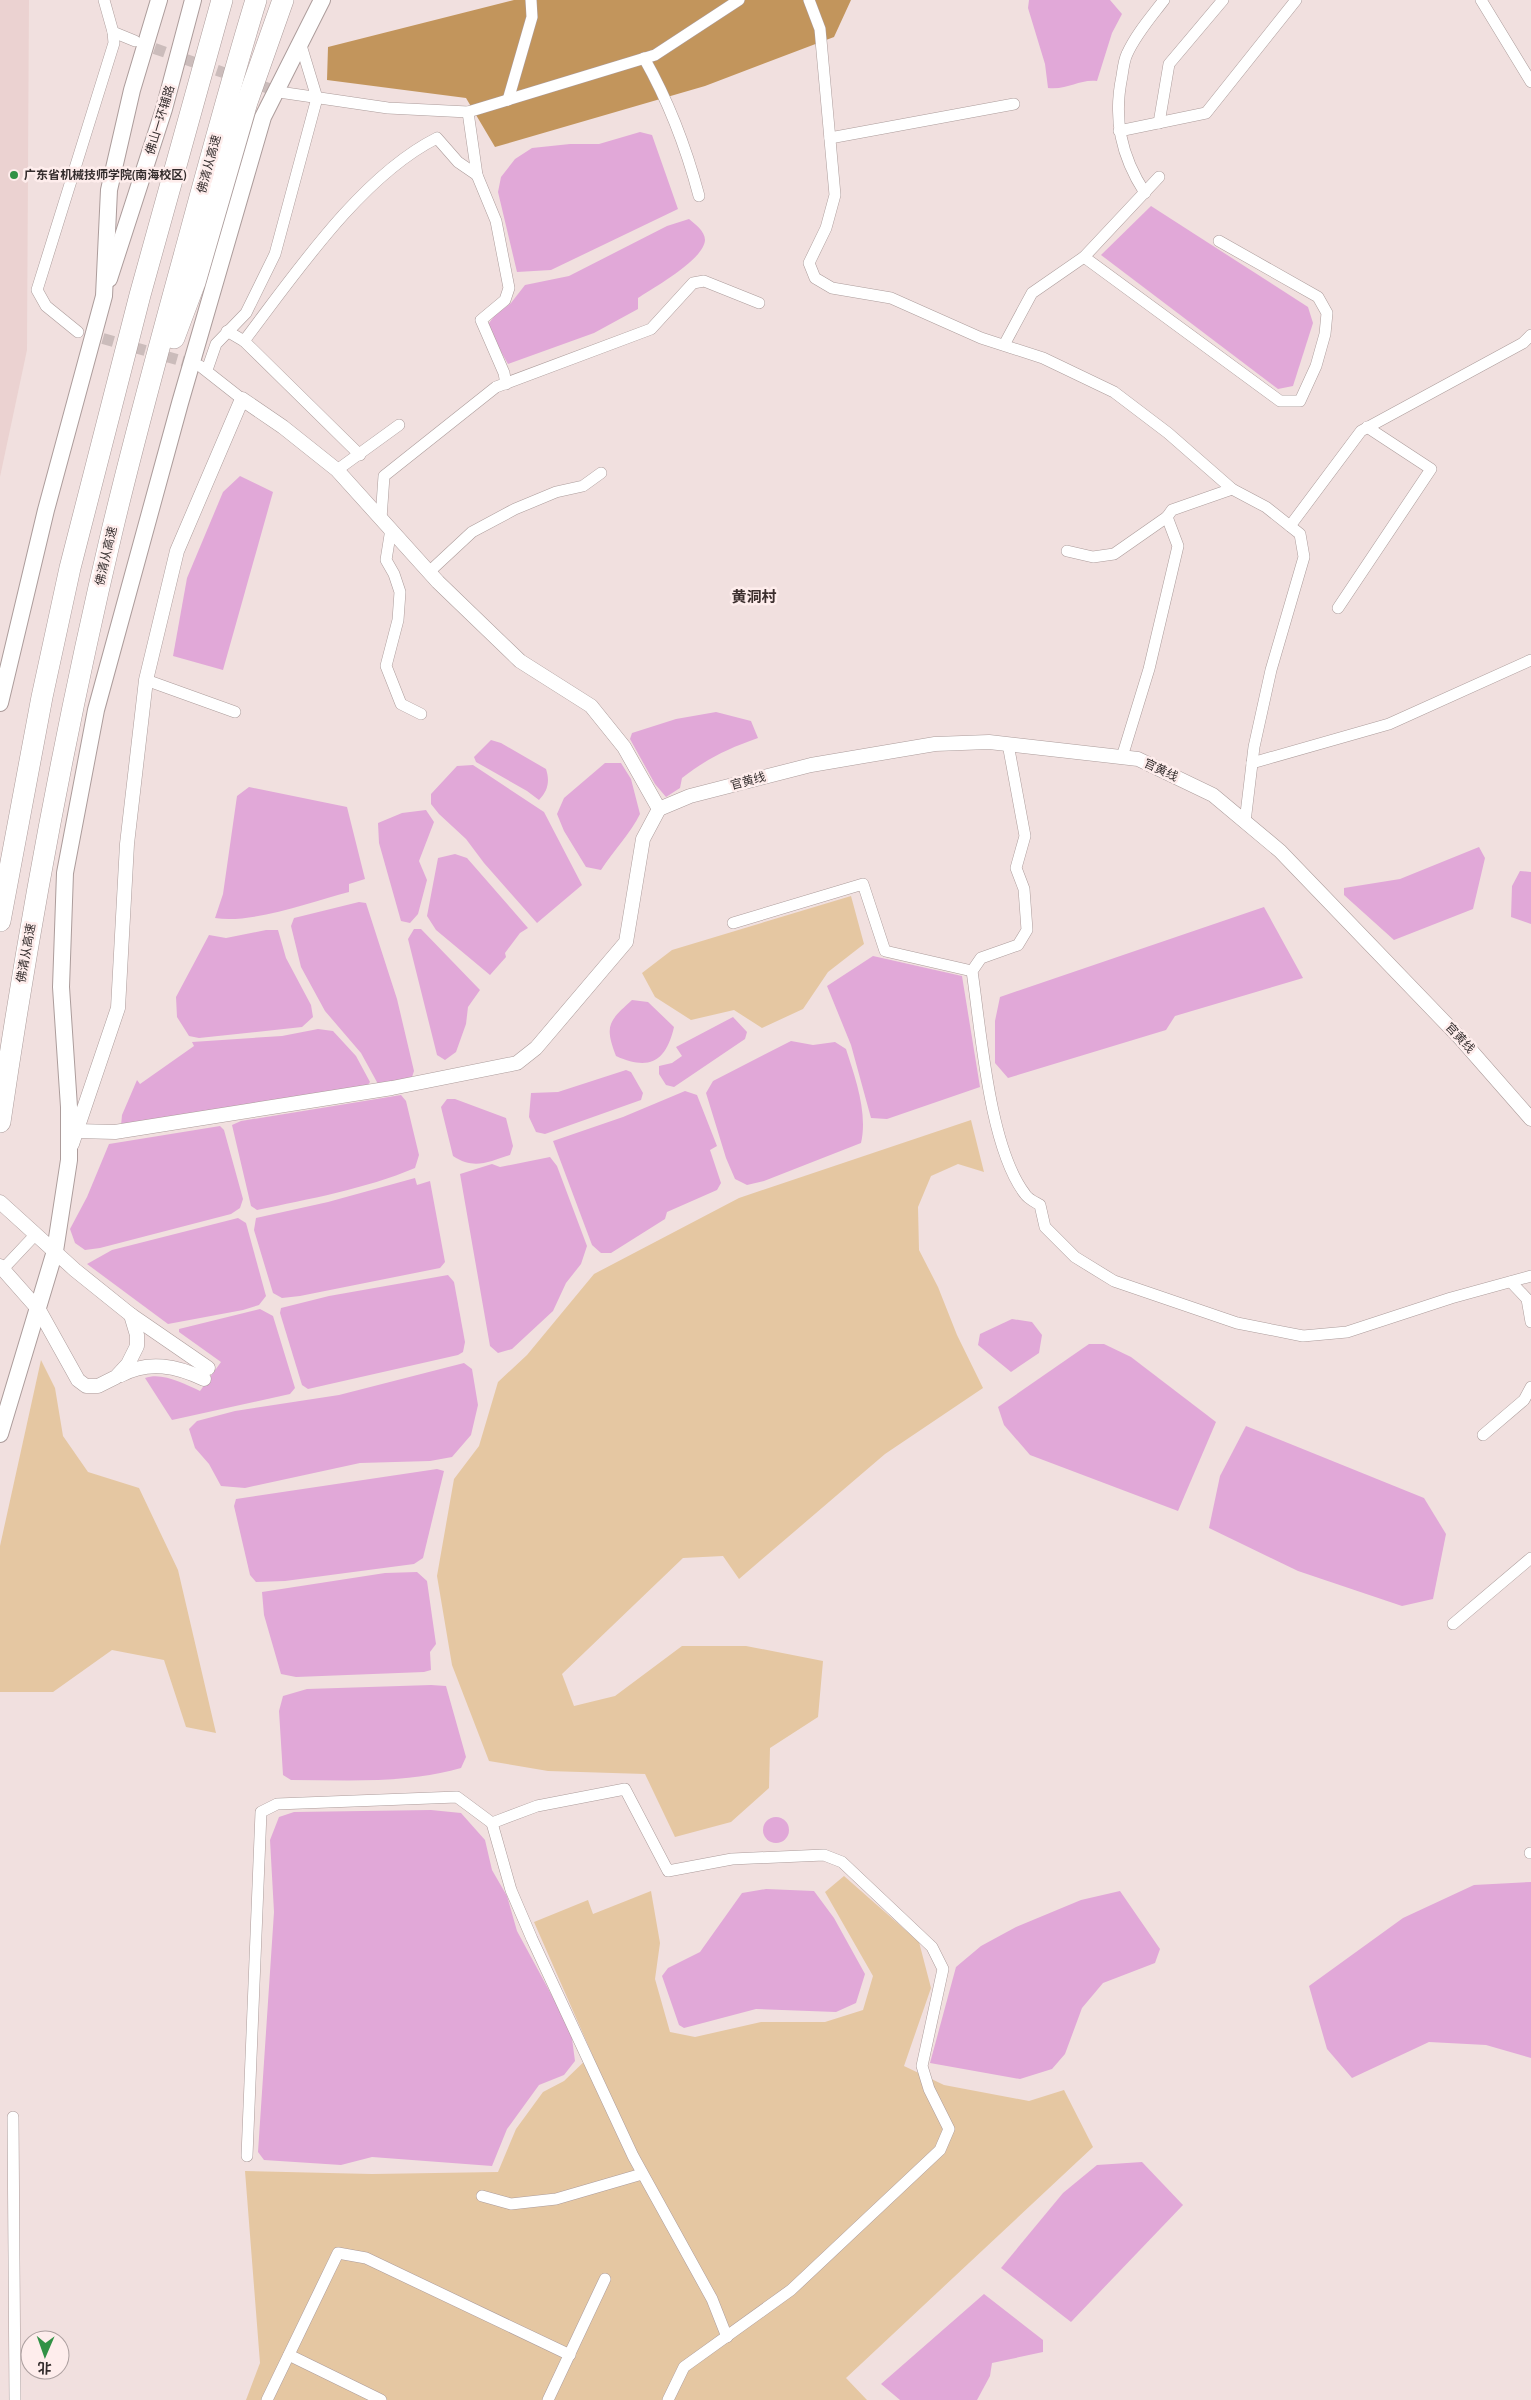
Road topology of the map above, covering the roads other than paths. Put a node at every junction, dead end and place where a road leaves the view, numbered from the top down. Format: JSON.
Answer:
{"nodes":[{"id":1,"x":104,"y":0,"type":"edge"},
{"id":2,"x":159,"y":0,"type":"edge"},
{"id":3,"x":193,"y":0,"type":"edge"},
{"id":4,"x":222,"y":0,"type":"edge"},
{"id":5,"x":256,"y":0,"type":"edge"},
{"id":6,"x":282,"y":0,"type":"edge"},
{"id":7,"x":322,"y":0,"type":"edge"},
{"id":8,"x":531,"y":0,"type":"edge"},
{"id":9,"x":739,"y":0,"type":"edge"},
{"id":10,"x":809,"y":0,"type":"edge"},
{"id":11,"x":1164,"y":0,"type":"edge"},
{"id":12,"x":1223,"y":0,"type":"edge"},
{"id":13,"x":1296,"y":0,"type":"edge"},
{"id":14,"x":1481,"y":0,"type":"edge"},
{"id":15,"x":113,"y":32,"type":"junction"},
{"id":16,"x":135,"y":41,"type":"tunnel mouth"},
{"id":17,"x":300,"y":42,"type":"junction"},
{"id":18,"x":644,"y":58,"type":"junction"},
{"id":19,"x":1531,"y":82,"type":"edge"},
{"id":20,"x":279,"y":92,"type":"tunnel mouth"},
{"id":21,"x":317,"y":98,"type":"junction"},
{"id":22,"x":508,"y":100,"type":"junction"},
{"id":23,"x":1014,"y":104,"type":"dead end"},
{"id":24,"x":468,"y":112,"type":"junction"},
{"id":25,"x":1159,"y":123,"type":"junction"},
{"id":26,"x":1120,"y":131,"type":"junction"},
{"id":27,"x":830,"y":138,"type":"junction"},
{"id":28,"x":477,"y":175,"type":"junction"},
{"id":29,"x":1159,"y":177,"type":"dead end"},
{"id":30,"x":1145,"y":193,"type":"junction"},
{"id":31,"x":699,"y":196,"type":"dead end"},
{"id":32,"x":1219,"y":241,"type":"dead end"},
{"id":33,"x":1084,"y":256,"type":"junction"},
{"id":34,"x":104,"y":296,"type":"junction"},
{"id":35,"x":759,"y":303,"type":"dead end"},
{"id":36,"x":227,"y":331,"type":"junction"},
{"id":37,"x":78,"y":332,"type":"tunnel mouth"},
{"id":38,"x":1531,"y":335,"type":"edge"},
{"id":39,"x":244,"y":342,"type":"junction"},
{"id":40,"x":1004,"y":345,"type":"junction"},
{"id":41,"x":196,"y":365,"type":"tunnel mouth"},
{"id":42,"x":207,"y":370,"type":"junction"},
{"id":43,"x":506,"y":384,"type":"junction"},
{"id":44,"x":242,"y":399,"type":"junction"},
{"id":45,"x":140,"y":419,"type":"junction"},
{"id":46,"x":399,"y":425,"type":"dead end"},
{"id":47,"x":1367,"y":427,"type":"junction"},
{"id":48,"x":360,"y":455,"type":"junction"},
{"id":49,"x":337,"y":470,"type":"junction"},
{"id":50,"x":601,"y":473,"type":"dead end"},
{"id":51,"x":1232,"y":489,"type":"junction"},
{"id":52,"x":1167,"y":517,"type":"junction"},
{"id":53,"x":386,"y":524,"type":"junction"},
{"id":54,"x":1290,"y":526,"type":"junction"},
{"id":55,"x":1067,"y":550,"type":"dead end"},
{"id":56,"x":429,"y":572,"type":"junction"},
{"id":57,"x":1338,"y":608,"type":"dead end"},
{"id":58,"x":1531,"y":660,"type":"edge"},
{"id":59,"x":146,"y":680,"type":"junction"},
{"id":60,"x":0,"y":703,"type":"edge"},
{"id":61,"x":235,"y":712,"type":"dead end"},
{"id":62,"x":421,"y":714,"type":"dead end"},
{"id":63,"x":1008,"y":744,"type":"junction"},
{"id":64,"x":1122,"y":757,"type":"junction"},
{"id":65,"x":1252,"y":763,"type":"junction"},
{"id":66,"x":659,"y":809,"type":"junction"},
{"id":67,"x":1245,"y":822,"type":"junction"},
{"id":68,"x":0,"y":921,"type":"edge"},
{"id":69,"x":733,"y":923,"type":"dead end"},
{"id":70,"x":972,"y":971,"type":"junction"},
{"id":71,"x":1531,"y":1119,"type":"edge"},
{"id":72,"x":0,"y":1122,"type":"edge"},
{"id":73,"x":76,"y":1131,"type":"junction"},
{"id":74,"x":69,"y":1160,"type":"junction"},
{"id":75,"x":0,"y":1202,"type":"edge"},
{"id":76,"x":36,"y":1235,"type":"junction"},
{"id":77,"x":55,"y":1252,"type":"junction"},
{"id":78,"x":2,"y":1267,"type":"edge"},
{"id":79,"x":1531,"y":1276,"type":"edge"},
{"id":80,"x":1511,"y":1282,"type":"junction"},
{"id":81,"x":38,"y":1310,"type":"junction"},
{"id":82,"x":131,"y":1315,"type":"junction"},
{"id":83,"x":1531,"y":1322,"type":"edge"},
{"id":84,"x":116,"y":1377,"type":"junction"},
{"id":85,"x":1531,"y":1387,"type":"edge"},
{"id":86,"x":0,"y":1434,"type":"edge"},
{"id":87,"x":1483,"y":1435,"type":"dead end"},
{"id":88,"x":1531,"y":1558,"type":"edge"},
{"id":89,"x":1453,"y":1624,"type":"dead end"},
{"id":90,"x":492,"y":1823,"type":"junction"},
{"id":91,"x":13,"y":2118,"type":"dead end"},
{"id":92,"x":247,"y":2156,"type":"dead end"},
{"id":93,"x":642,"y":2174,"type":"junction"},
{"id":94,"x":482,"y":2196,"type":"dead end"},
{"id":95,"x":605,"y":2279,"type":"dead end"},
{"id":96,"x":727,"y":2336,"type":"junction"},
{"id":97,"x":289,"y":2355,"type":"junction"},
{"id":98,"x":570,"y":2355,"type":"junction"},
{"id":99,"x":15,"y":2400,"type":"edge"},
{"id":100,"x":267,"y":2400,"type":"edge"},
{"id":101,"x":381,"y":2400,"type":"edge"},
{"id":102,"x":548,"y":2400,"type":"edge"},
{"id":103,"x":668,"y":2400,"type":"edge"}],
"edges":[{"from":1,"to":15,"type":"street"},
{"from":2,"to":34,"type":"main road"},
{"from":3,"to":34,"type":"main road","name":"佛山一环辅路"},
{"from":4,"to":68,"type":"highway"},
{"from":5,"to":45,"type":"highway","name":"佛清从高速"},
{"from":6,"to":45,"type":"highway"},
{"from":7,"to":17,"type":"main road"},
{"from":8,"to":22,"type":"street"},
{"from":9,"to":18,"type":"street"},
{"from":10,"to":27,"type":"street"},
{"from":11,"to":26,"type":"street"},
{"from":12,"to":25,"type":"street"},
{"from":13,"to":25,"type":"street"},
{"from":14,"to":19,"type":"street"},
{"from":15,"to":16,"type":"street"},
{"from":15,"to":37,"type":"street"},
{"from":17,"to":21,"type":"street"},
{"from":17,"to":74,"type":"main road"},
{"from":18,"to":22,"type":"street"},
{"from":18,"to":31,"type":"street"},
{"from":20,"to":21,"type":"street"},
{"from":21,"to":24,"type":"street"},
{"from":21,"to":36,"type":"street"},
{"from":22,"to":24,"type":"street"},
{"from":23,"to":27,"type":"street"},
{"from":24,"to":28,"type":"street"},
{"from":25,"to":26,"type":"street"},
{"from":26,"to":30,"type":"street"},
{"from":27,"to":40,"type":"street"},
{"from":28,"to":39,"type":"street"},
{"from":28,"to":43,"type":"street"},
{"from":29,"to":30,"type":"street"},
{"from":30,"to":33,"type":"street"},
{"from":32,"to":33,"type":"street"},
{"from":33,"to":40,"type":"street"},
{"from":34,"to":60,"type":"main road"},
{"from":35,"to":43,"type":"street"},
{"from":36,"to":39,"type":"street"},
{"from":36,"to":42,"type":"street"},
{"from":38,"to":47,"type":"street"},
{"from":39,"to":48,"type":"street"},
{"from":40,"to":51,"type":"street"},
{"from":41,"to":42,"type":"street"},
{"from":42,"to":44,"type":"street"},
{"from":43,"to":53,"type":"street"},
{"from":44,"to":49,"type":"street"},
{"from":44,"to":59,"type":"street"},
{"from":45,"to":72,"type":"highway","name":"佛清从高速"},
{"from":46,"to":48,"type":"street"},
{"from":47,"to":54,"type":"street"},
{"from":47,"to":57,"type":"street"},
{"from":48,"to":49,"type":"street"},
{"from":49,"to":53,"type":"street"},
{"from":50,"to":56,"type":"street"},
{"from":51,"to":52,"type":"street"},
{"from":51,"to":54,"type":"street"},
{"from":52,"to":55,"type":"street"},
{"from":52,"to":64,"type":"street"},
{"from":53,"to":56,"type":"street"},
{"from":53,"to":62,"type":"street"},
{"from":54,"to":65,"type":"street"},
{"from":56,"to":66,"type":"street"},
{"from":58,"to":65,"type":"street"},
{"from":59,"to":61,"type":"street"},
{"from":59,"to":73,"type":"street"},
{"from":63,"to":64,"type":"street","name":"官黄线"},
{"from":63,"to":66,"type":"street","name":"官黄线"},
{"from":63,"to":70,"type":"street"},
{"from":64,"to":67,"type":"street","name":"官黄线"},
{"from":65,"to":67,"type":"street"},
{"from":66,"to":73,"type":"street"},
{"from":67,"to":71,"type":"street","name":"官黄线"},
{"from":69,"to":70,"type":"street"},
{"from":70,"to":80,"type":"street"},
{"from":73,"to":74,"type":"street"},
{"from":74,"to":77,"type":"main road"},
{"from":75,"to":76,"type":"street"},
{"from":76,"to":77,"type":"street"},
{"from":76,"to":78,"type":"street"},
{"from":77,"to":81,"type":"main road"},
{"from":77,"to":82,"type":"street"},
{"from":78,"to":81,"type":"street"},
{"from":79,"to":80,"type":"street"},
{"from":80,"to":83,"type":"street"},
{"from":81,"to":84,"type":"street"},
{"from":81,"to":86,"type":"main road"},
{"from":82,"to":84,"type":"street"},
{"from":82,"to":84,"type":"street"},
{"from":85,"to":87,"type":"street"},
{"from":88,"to":89,"type":"street"},
{"from":90,"to":92,"type":"street"},
{"from":90,"to":93,"type":"street"},
{"from":90,"to":96,"type":"street"},
{"from":91,"to":99,"type":"street"},
{"from":93,"to":94,"type":"street"},
{"from":93,"to":96,"type":"street"},
{"from":95,"to":98,"type":"street"},
{"from":96,"to":103,"type":"street"},
{"from":97,"to":98,"type":"street"},
{"from":97,"to":100,"type":"street"},
{"from":97,"to":101,"type":"street"},
{"from":98,"to":102,"type":"street"}]}
